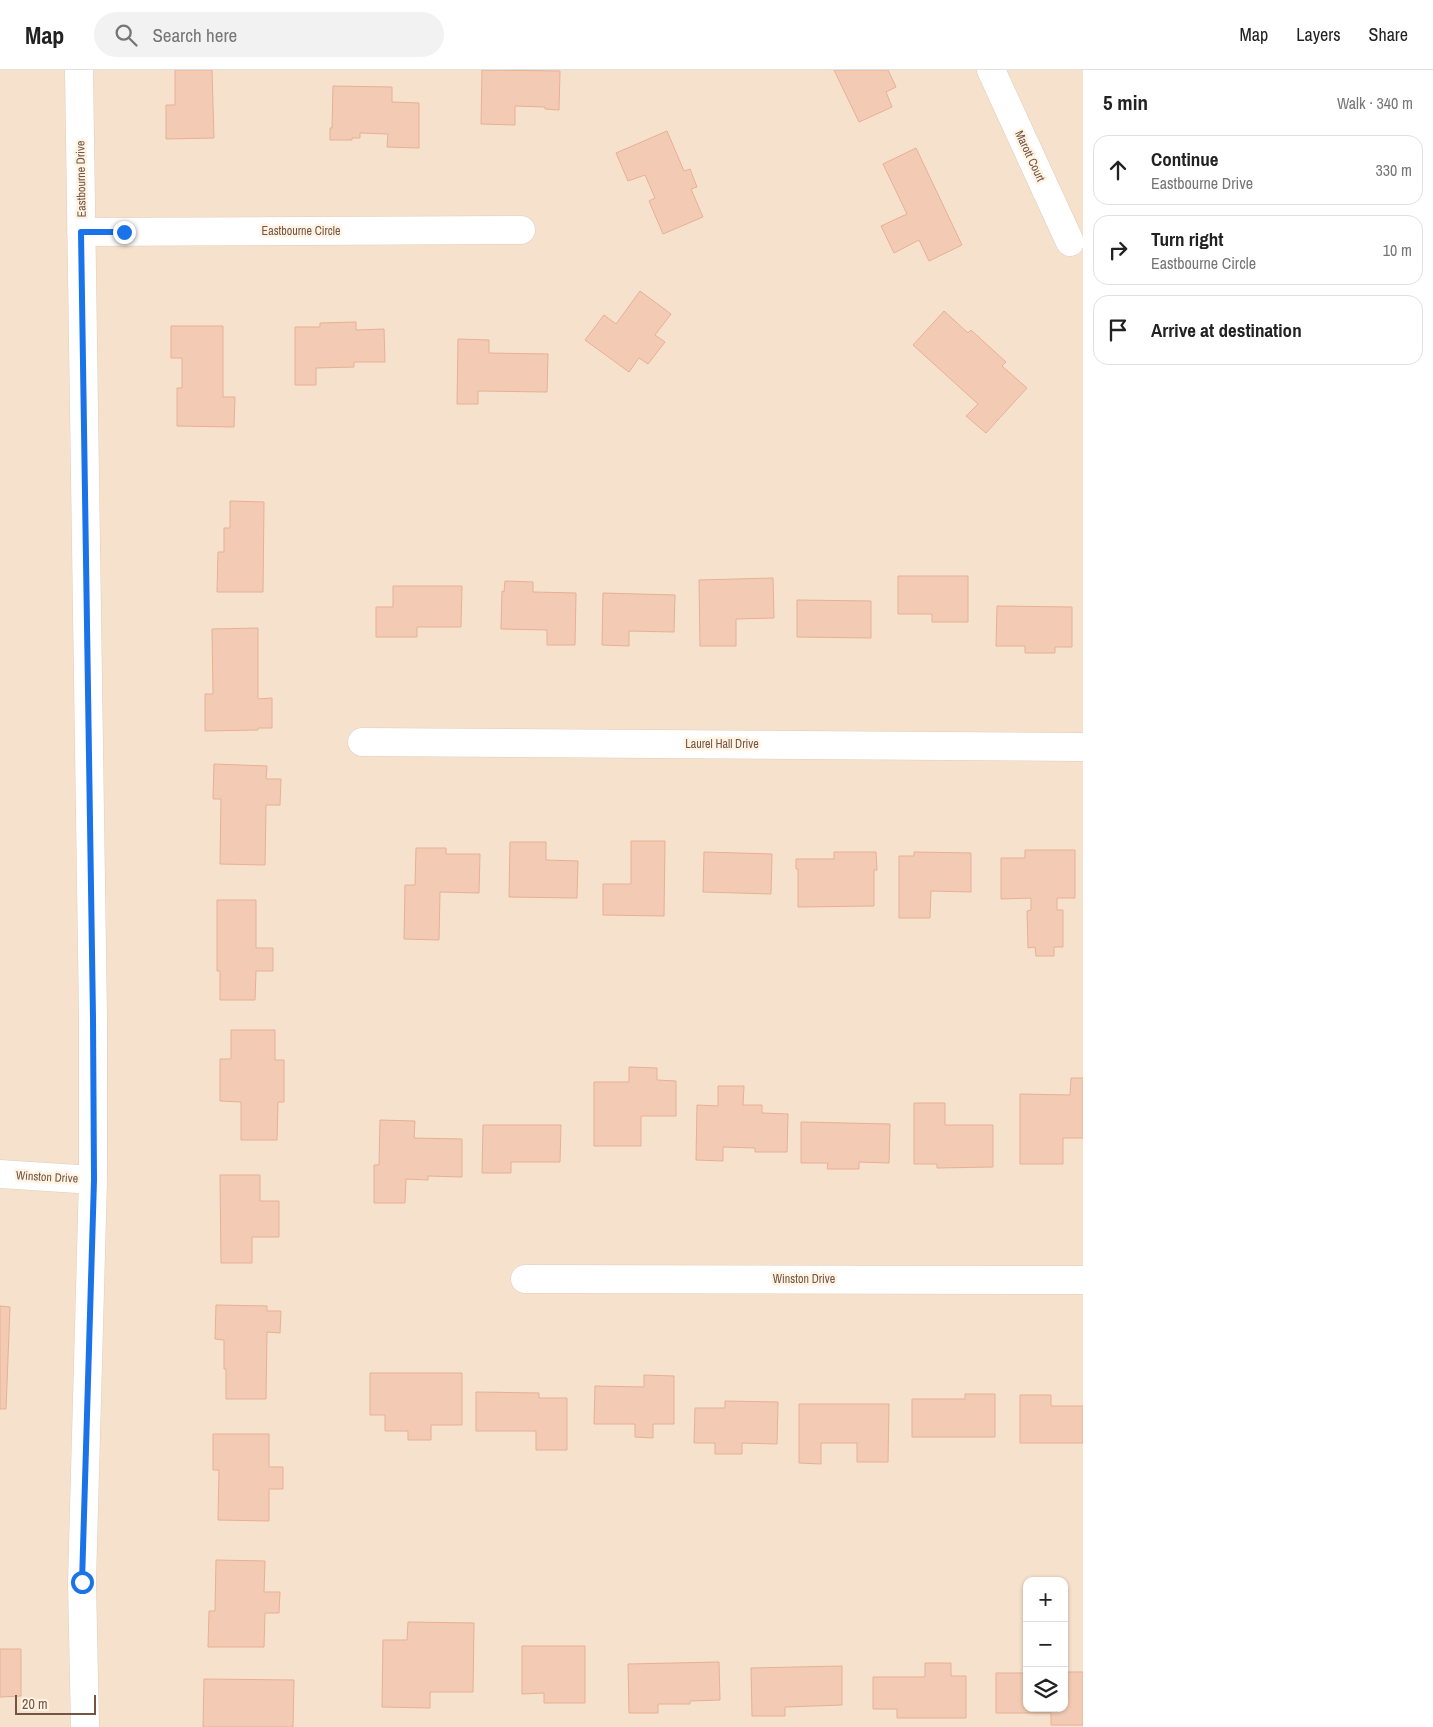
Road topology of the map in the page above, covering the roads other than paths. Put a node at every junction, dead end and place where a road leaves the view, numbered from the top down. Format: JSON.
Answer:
{"nodes":[{"id":1,"x":79,"y":70,"type":"edge"},
{"id":2,"x":991,"y":70,"type":"edge"},
{"id":3,"x":521,"y":230,"type":"dead end"},
{"id":4,"x":81,"y":232,"type":"junction"},
{"id":5,"x":1070,"y":242,"type":"dead end"},
{"id":6,"x":362,"y":742,"type":"dead end"},
{"id":7,"x":1083,"y":747,"type":"edge"},
{"id":8,"x":0,"y":1174,"type":"edge"},
{"id":9,"x":94,"y":1180,"type":"junction"},
{"id":10,"x":525,"y":1279,"type":"dead end"},
{"id":11,"x":1083,"y":1280,"type":"edge"},
{"id":12,"x":85,"y":1727,"type":"edge"}],
"edges":[{"from":1,"to":4,"type":"street","name":"Eastbourne Drive"},
{"from":2,"to":5,"type":"street","name":"Marott Court"},
{"from":3,"to":4,"type":"street","name":"Eastbourne Circle"},
{"from":4,"to":9,"type":"street","name":"Eastbourne Drive"},
{"from":6,"to":7,"type":"street","name":"Laurel Hall Drive"},
{"from":8,"to":9,"type":"street","name":"Winston Drive"},
{"from":9,"to":12,"type":"street","name":"Eastbourne Drive"},
{"from":10,"to":11,"type":"street","name":"Winston Drive"}]}
